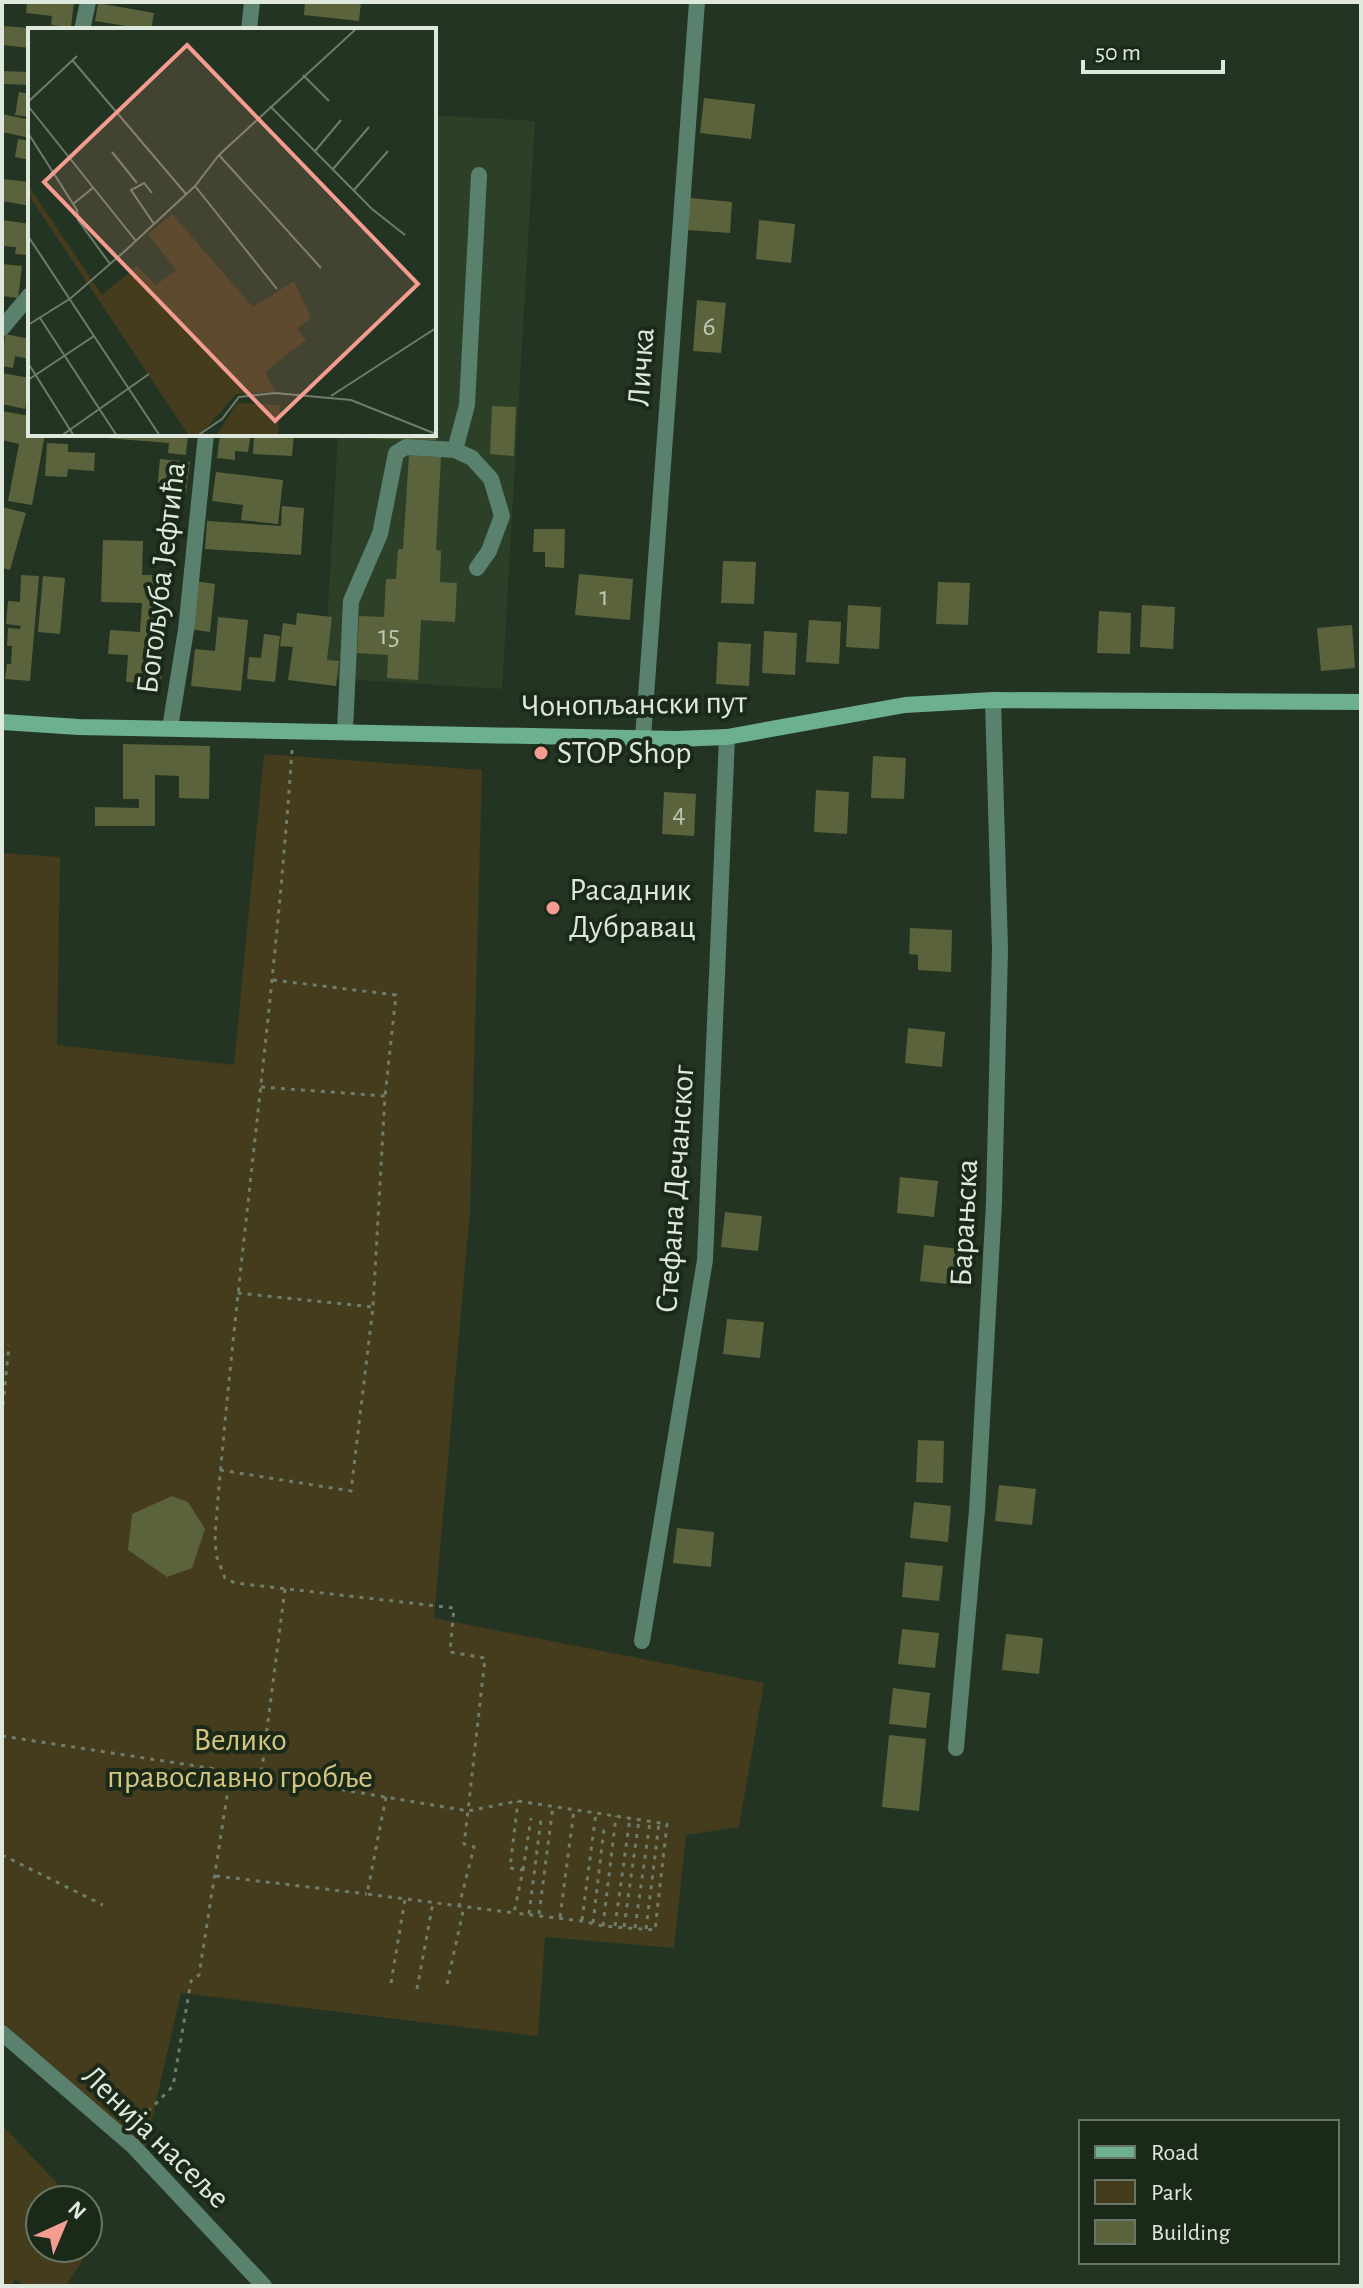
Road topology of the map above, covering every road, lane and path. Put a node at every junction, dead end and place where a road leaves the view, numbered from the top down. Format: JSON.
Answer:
{"nodes":[{"id":1,"x":88,"y":2,"type":"edge"},
{"id":2,"x":252,"y":2,"type":"edge"},
{"id":3,"x":697,"y":2,"type":"edge"},
{"id":4,"x":82,"y":28,"type":"edge"},
{"id":5,"x":249,"y":28,"type":"edge"},
{"id":6,"x":479,"y":175,"type":"dead end"},
{"id":7,"x":28,"y":297,"type":"edge"},
{"id":8,"x":2,"y":328,"type":"edge"},
{"id":9,"x":206,"y":436,"type":"edge"},
{"id":10,"x":455,"y":450,"type":"junction"},
{"id":11,"x":477,"y":568,"type":"dead end"},
{"id":12,"x":993,"y":700,"type":"junction"},
{"id":13,"x":1361,"y":702,"type":"edge"},
{"id":14,"x":2,"y":722,"type":"edge"},
{"id":15,"x":170,"y":728,"type":"junction"},
{"id":16,"x":294,"y":730,"type":"junction"},
{"id":17,"x":345,"y":731,"type":"junction"},
{"id":18,"x":643,"y":737,"type":"junction"},
{"id":19,"x":727,"y":737,"type":"junction"},
{"id":20,"x":273,"y":980,"type":"junction"},
{"id":21,"x":261,"y":1087,"type":"junction"},
{"id":22,"x":385,"y":1096,"type":"junction"},
{"id":23,"x":237,"y":1293,"type":"junction"},
{"id":24,"x":373,"y":1307,"type":"junction"},
{"id":25,"x":9,"y":1345,"type":"dead end"},
{"id":26,"x":2,"y":1415,"type":"edge"},
{"id":27,"x":220,"y":1470,"type":"junction"},
{"id":28,"x":285,"y":1589,"type":"junction"},
{"id":29,"x":642,"y":1641,"type":"dead end"},
{"id":30,"x":2,"y":1736,"type":"edge"},
{"id":31,"x":956,"y":1748,"type":"dead end"},
{"id":32,"x":231,"y":1771,"type":"junction"},
{"id":33,"x":261,"y":1776,"type":"junction"},
{"id":34,"x":386,"y":1797,"type":"junction"},
{"id":35,"x":518,"y":1801,"type":"junction"},
{"id":36,"x":553,"y":1806,"type":"junction"},
{"id":37,"x":574,"y":1810,"type":"junction"},
{"id":38,"x":468,"y":1811,"type":"junction"},
{"id":39,"x":596,"y":1813,"type":"junction"},
{"id":40,"x":616,"y":1816,"type":"junction"},
{"id":41,"x":531,"y":1818,"type":"dead end"},
{"id":42,"x":630,"y":1818,"type":"junction"},
{"id":43,"x":541,"y":1819,"type":"dead end"},
{"id":44,"x":639,"y":1820,"type":"junction"},
{"id":45,"x":650,"y":1822,"type":"junction"},
{"id":46,"x":659,"y":1823,"type":"junction"},
{"id":47,"x":604,"y":1829,"type":"dead end"},
{"id":48,"x":2,"y":1855,"type":"edge"},
{"id":49,"x":523,"y":1870,"type":"junction"},
{"id":50,"x":214,"y":1876,"type":"junction"},
{"id":51,"x":367,"y":1894,"type":"junction"},
{"id":52,"x":405,"y":1899,"type":"junction"},
{"id":53,"x":433,"y":1903,"type":"junction"},
{"id":54,"x":103,"y":1905,"type":"dead end"},
{"id":55,"x":459,"y":1906,"type":"junction"},
{"id":56,"x":464,"y":1907,"type":"junction"},
{"id":57,"x":514,"y":1913,"type":"junction"},
{"id":58,"x":529,"y":1914,"type":"junction"},
{"id":59,"x":539,"y":1915,"type":"junction"},
{"id":60,"x":560,"y":1919,"type":"junction"},
{"id":61,"x":582,"y":1921,"type":"junction"},
{"id":62,"x":593,"y":1923,"type":"junction"},
{"id":63,"x":603,"y":1926,"type":"junction"},
{"id":64,"x":614,"y":1927,"type":"junction"},
{"id":65,"x":624,"y":1927,"type":"junction"},
{"id":66,"x":635,"y":1928,"type":"junction"},
{"id":67,"x":646,"y":1929,"type":"junction"},
{"id":68,"x":391,"y":1983,"type":"dead end"},
{"id":69,"x":447,"y":1984,"type":"dead end"},
{"id":70,"x":417,"y":1989,"type":"dead end"},
{"id":71,"x":2,"y":2033,"type":"edge"},
{"id":72,"x":124,"y":2138,"type":"junction"},
{"id":73,"x":264,"y":2286,"type":"edge"}],
"edges":[{"from":1,"to":4,"type":"street"},
{"from":2,"to":5,"type":"street"},
{"from":3,"to":18,"type":"street","name":"Личка"},
{"from":6,"to":10,"type":"street"},
{"from":7,"to":8,"type":"street"},
{"from":9,"to":15,"type":"street","name":"Богољуба Јефтића"},
{"from":10,"to":11,"type":"street"},
{"from":10,"to":17,"type":"street"},
{"from":12,"to":13,"type":"street","name":"Чонопљански пут"},
{"from":12,"to":19,"type":"street","name":"Чонопљански пут"},
{"from":12,"to":31,"type":"street","name":"Барањска"},
{"from":14,"to":15,"type":"street","name":"Чонопљански пут"},
{"from":15,"to":16,"type":"street","name":"Чонопљански пут"},
{"from":16,"to":17,"type":"street","name":"Чонопљански пут"},
{"from":16,"to":20,"type":"path"},
{"from":17,"to":18,"type":"street","name":"Чонопљански пут"},
{"from":18,"to":19,"type":"street","name":"Чонопљански пут"},
{"from":19,"to":29,"type":"street","name":"Стефана Дечанског"},
{"from":20,"to":21,"type":"path"},
{"from":20,"to":22,"type":"path"},
{"from":21,"to":22,"type":"path"},
{"from":21,"to":23,"type":"path"},
{"from":22,"to":24,"type":"path"},
{"from":23,"to":24,"type":"path"},
{"from":23,"to":27,"type":"path"},
{"from":24,"to":27,"type":"path"},
{"from":25,"to":26,"type":"path"},
{"from":27,"to":28,"type":"path"},
{"from":28,"to":33,"type":"path"},
{"from":28,"to":38,"type":"path"},
{"from":30,"to":32,"type":"path"},
{"from":32,"to":33,"type":"path"},
{"from":32,"to":50,"type":"path"},
{"from":33,"to":34,"type":"path"},
{"from":34,"to":38,"type":"path"},
{"from":34,"to":51,"type":"path"},
{"from":35,"to":36,"type":"path"},
{"from":35,"to":38,"type":"path"},
{"from":35,"to":49,"type":"path"},
{"from":36,"to":37,"type":"path"},
{"from":36,"to":59,"type":"path"},
{"from":37,"to":39,"type":"path"},
{"from":37,"to":60,"type":"path"},
{"from":38,"to":55,"type":"path"},
{"from":39,"to":40,"type":"path"},
{"from":39,"to":61,"type":"path"},
{"from":40,"to":42,"type":"path"},
{"from":40,"to":63,"type":"path"},
{"from":41,"to":49,"type":"path"},
{"from":42,"to":44,"type":"path"},
{"from":42,"to":64,"type":"path"},
{"from":43,"to":58,"type":"path"},
{"from":44,"to":45,"type":"path"},
{"from":44,"to":65,"type":"path"},
{"from":45,"to":46,"type":"path"},
{"from":45,"to":66,"type":"path"},
{"from":46,"to":67,"type":"path"},
{"from":46,"to":67,"type":"path"},
{"from":47,"to":62,"type":"path"},
{"from":48,"to":54,"type":"path"},
{"from":49,"to":57,"type":"path"},
{"from":50,"to":51,"type":"path"},
{"from":50,"to":72,"type":"path"},
{"from":51,"to":52,"type":"path"},
{"from":52,"to":53,"type":"path"},
{"from":52,"to":68,"type":"path"},
{"from":53,"to":55,"type":"path"},
{"from":53,"to":70,"type":"path"},
{"from":55,"to":56,"type":"path"},
{"from":56,"to":57,"type":"path"},
{"from":56,"to":69,"type":"path"},
{"from":57,"to":58,"type":"path"},
{"from":58,"to":59,"type":"path"},
{"from":59,"to":60,"type":"path"},
{"from":60,"to":61,"type":"path"},
{"from":61,"to":62,"type":"path"},
{"from":62,"to":63,"type":"path"},
{"from":63,"to":64,"type":"path"},
{"from":64,"to":65,"type":"path"},
{"from":65,"to":66,"type":"path"},
{"from":66,"to":67,"type":"path"},
{"from":71,"to":72,"type":"street","name":"Ленија насеље"},
{"from":72,"to":73,"type":"street","name":"Ленија насеље"}]}
